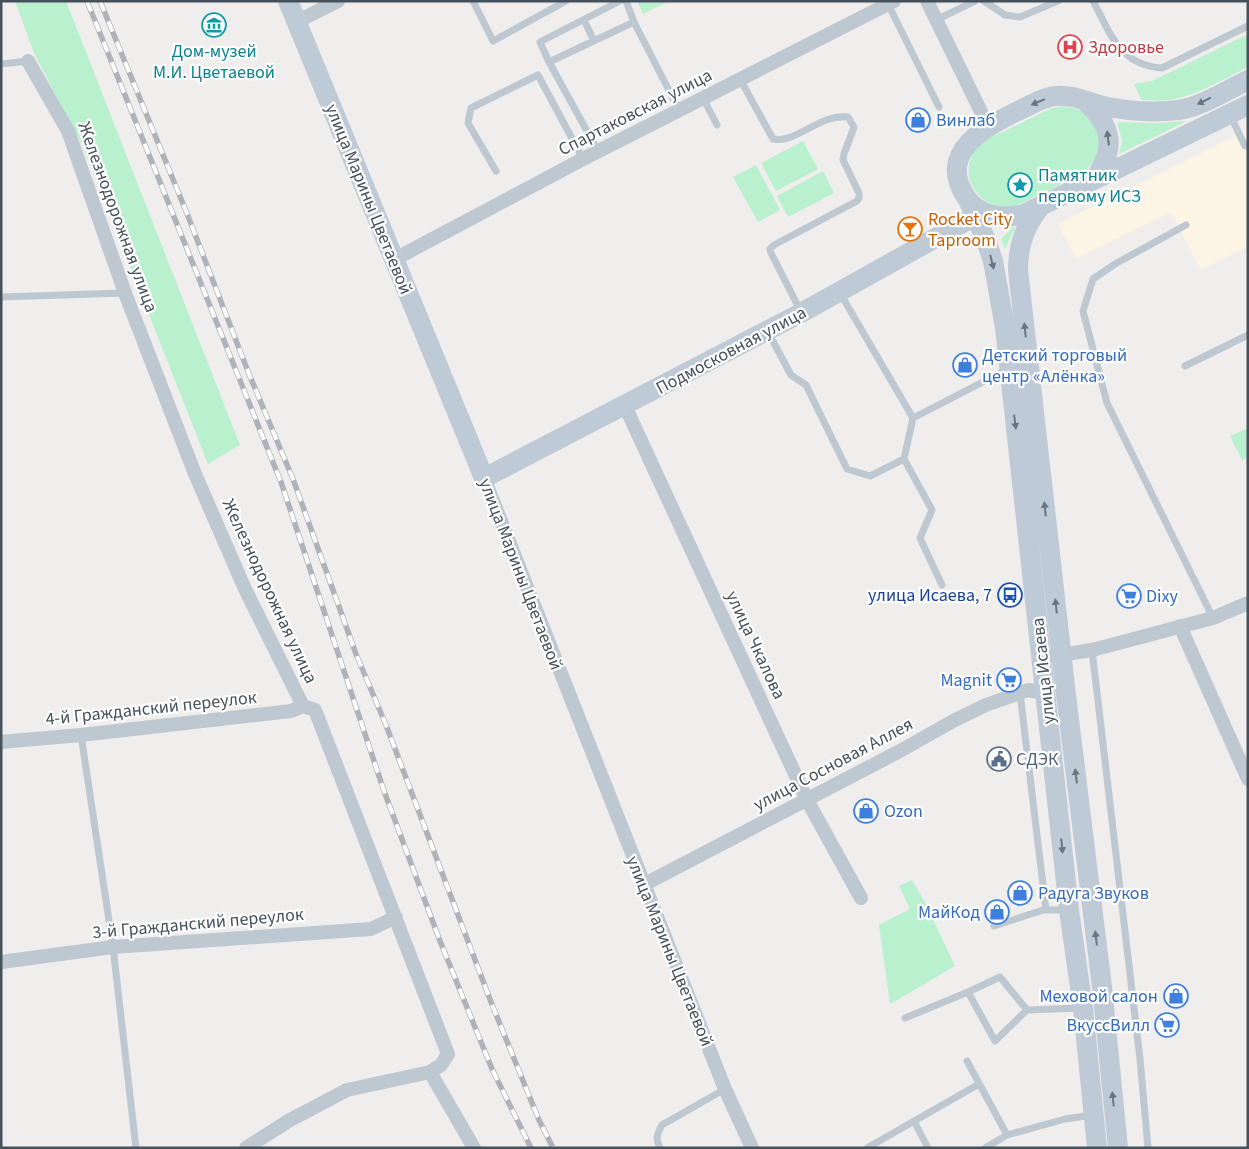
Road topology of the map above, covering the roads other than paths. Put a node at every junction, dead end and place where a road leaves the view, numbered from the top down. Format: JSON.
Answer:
{"nodes":[{"id":1,"x":288,"y":1,"type":"edge"},
{"id":2,"x":338,"y":1,"type":"edge"},
{"id":3,"x":473,"y":1,"type":"edge"},
{"id":4,"x":566,"y":1,"type":"edge"},
{"id":5,"x":620,"y":1,"type":"edge"},
{"id":6,"x":626,"y":1,"type":"edge"},
{"id":7,"x":927,"y":1,"type":"edge"},
{"id":8,"x":975,"y":1,"type":"edge"},
{"id":9,"x":984,"y":1,"type":"edge"},
{"id":10,"x":1058,"y":1,"type":"edge"},
{"id":11,"x":1093,"y":1,"type":"edge"},
{"id":12,"x":891,"y":3,"type":"edge"},
{"id":13,"x":584,"y":20,"type":"junction"},
{"id":14,"x":936,"y":20,"type":"junction"},
{"id":15,"x":296,"y":22,"type":"junction"},
{"id":16,"x":634,"y":22,"type":"junction"},
{"id":17,"x":1248,"y":26,"type":"edge"},
{"id":18,"x":594,"y":41,"type":"junction"},
{"id":19,"x":28,"y":61,"type":"joint"},
{"id":20,"x":549,"y":62,"type":"junction"},
{"id":21,"x":1,"y":64,"type":"edge"},
{"id":22,"x":740,"y":80,"type":"junction"},
{"id":23,"x":1248,"y":80,"type":"edge"},
{"id":24,"x":702,"y":98,"type":"junction"},
{"id":25,"x":1085,"y":101,"type":"junction"},
{"id":26,"x":1248,"y":105,"type":"edge"},
{"id":27,"x":938,"y":107,"type":"dead end"},
{"id":28,"x":679,"y":110,"type":"junction"},
{"id":29,"x":1230,"y":114,"type":"junction"},
{"id":30,"x":717,"y":125,"type":"dead end"},
{"id":31,"x":988,"y":126,"type":"junction"},
{"id":32,"x":1248,"y":145,"type":"edge"},
{"id":33,"x":598,"y":151,"type":"junction"},
{"id":34,"x":583,"y":159,"type":"junction"},
{"id":35,"x":496,"y":171,"type":"dead end"},
{"id":36,"x":1095,"y":179,"type":"junction"},
{"id":37,"x":1042,"y":205,"type":"junction"},
{"id":38,"x":971,"y":208,"type":"junction"},
{"id":39,"x":1186,"y":225,"type":"dead end"},
{"id":40,"x":394,"y":259,"type":"junction"},
{"id":41,"x":125,"y":293,"type":"junction"},
{"id":42,"x":840,"y":293,"type":"junction"},
{"id":43,"x":1,"y":297,"type":"edge"},
{"id":44,"x":801,"y":313,"type":"junction"},
{"id":45,"x":767,"y":331,"type":"junction"},
{"id":46,"x":1248,"y":335,"type":"edge"},
{"id":47,"x":1185,"y":366,"type":"dead end"},
{"id":48,"x":1009,"y":368,"type":"junction"},
{"id":49,"x":625,"y":406,"type":"junction"},
{"id":50,"x":913,"y":418,"type":"junction"},
{"id":51,"x":904,"y":459,"type":"junction"},
{"id":52,"x":484,"y":478,"type":"junction"},
{"id":53,"x":942,"y":584,"type":"dead end"},
{"id":54,"x":1248,"y":602,"type":"edge"},
{"id":55,"x":1213,"y":618,"type":"junction"},
{"id":56,"x":1180,"y":626,"type":"junction"},
{"id":57,"x":1092,"y":650,"type":"junction"},
{"id":58,"x":1061,"y":655,"type":"junction"},
{"id":59,"x":1042,"y":658,"type":"junction"},
{"id":60,"x":1020,"y":693,"type":"junction"},
{"id":61,"x":1045,"y":694,"type":"junction"},
{"id":62,"x":304,"y":706,"type":"junction"},
{"id":63,"x":81,"y":735,"type":"junction"},
{"id":64,"x":1,"y":742,"type":"edge"},
{"id":65,"x":1248,"y":778,"type":"edge"},
{"id":66,"x":807,"y":800,"type":"junction"},
{"id":67,"x":643,"y":885,"type":"junction"},
{"id":68,"x":860,"y":898,"type":"dead end"},
{"id":69,"x":1046,"y":910,"type":"junction"},
{"id":70,"x":1069,"y":910,"type":"junction"},
{"id":71,"x":396,"y":917,"type":"junction"},
{"id":72,"x":994,"y":926,"type":"dead end"},
{"id":73,"x":113,"y":947,"type":"junction"},
{"id":74,"x":1,"y":962,"type":"edge"},
{"id":75,"x":968,"y":992,"type":"junction"},
{"id":76,"x":1083,"y":1008,"type":"junction"},
{"id":77,"x":1027,"y":1010,"type":"junction"},
{"id":78,"x":905,"y":1018,"type":"dead end"},
{"id":79,"x":968,"y":1061,"type":"dead end"},
{"id":80,"x":430,"y":1072,"type":"junction"},
{"id":81,"x":979,"y":1084,"type":"junction"},
{"id":82,"x":725,"y":1089,"type":"junction"},
{"id":83,"x":1094,"y":1115,"type":"junction"},
{"id":84,"x":914,"y":1121,"type":"junction"},
{"id":85,"x":1007,"y":1135,"type":"junction"},
{"id":86,"x":136,"y":1148,"type":"edge"},
{"id":87,"x":246,"y":1148,"type":"edge"},
{"id":88,"x":474,"y":1148,"type":"edge"},
{"id":89,"x":660,"y":1148,"type":"edge"},
{"id":90,"x":752,"y":1148,"type":"edge"},
{"id":91,"x":867,"y":1148,"type":"edge"},
{"id":92,"x":928,"y":1148,"type":"edge"},
{"id":93,"x":985,"y":1148,"type":"edge"},
{"id":94,"x":1097,"y":1148,"type":"edge"},
{"id":95,"x":1118,"y":1148,"type":"edge"},
{"id":96,"x":1148,"y":1148,"type":"edge"}],
"edges":[{"from":1,"to":15,"type":"main road","name":"улица Марины Цветаевой"},
{"from":2,"to":15,"type":"street"},
{"from":3,"to":4,"type":"lane"},
{"from":5,"to":13,"type":"lane"},
{"from":6,"to":16,"type":"lane"},
{"from":7,"to":14,"type":"street"},
{"from":8,"to":14,"type":"lane"},
{"from":9,"to":10,"type":"lane"},
{"from":11,"to":17,"type":"lane"},
{"from":12,"to":22,"type":"street","name":"Спартаковская улица"},
{"from":12,"to":27,"type":"lane"},
{"from":13,"to":18,"type":"lane"},
{"from":13,"to":20,"type":"lane"},
{"from":14,"to":31,"type":"street"},
{"from":15,"to":40,"type":"main road","name":"улица Марины Цветаевой"},
{"from":16,"to":18,"type":"lane"},
{"from":16,"to":28,"type":"lane"},
{"from":18,"to":20,"type":"lane"},
{"from":19,"to":21,"type":"lane"},
{"from":19,"to":41,"type":"street","name":"Железнодорожная улица"},
{"from":20,"to":33,"type":"lane"},
{"from":22,"to":24,"type":"street","name":"Спартаковская улица"},
{"from":22,"to":44,"type":"lane"},
{"from":23,"to":25,"type":"main road","one_way":true},
{"from":24,"to":28,"type":"street","name":"Спартаковская улица"},
{"from":24,"to":30,"type":"lane"},
{"from":25,"to":31,"type":"main road","one_way":true},
{"from":36,"to":25,"type":"main road","one_way":true},
{"from":26,"to":29,"type":"main road"},
{"from":28,"to":33,"type":"street","name":"Спартаковская улица"},
{"from":29,"to":32,"type":"lane"},
{"from":29,"to":36,"type":"main road"},
{"from":31,"to":38,"type":"main road"},
{"from":33,"to":34,"type":"street","name":"Спартаковская улица"},
{"from":34,"to":35,"type":"lane"},
{"from":34,"to":40,"type":"street","name":"Спартаковская улица"},
{"from":36,"to":37,"type":"main road"},
{"from":37,"to":38,"type":"main road"},
{"from":58,"to":37,"type":"main road","name":"улица Исаева","one_way":true},
{"from":38,"to":42,"type":"main road","name":"Подмосковная улица"},
{"from":38,"to":48,"type":"main road","name":"улица Исаева","one_way":true},
{"from":39,"to":55,"type":"lane"},
{"from":40,"to":52,"type":"main road","name":"улица Марины Цветаевой"},
{"from":41,"to":43,"type":"lane"},
{"from":41,"to":62,"type":"street","name":"Железнодорожная улица"},
{"from":42,"to":44,"type":"main road","name":"Подмосковная улица"},
{"from":42,"to":50,"type":"lane"},
{"from":44,"to":45,"type":"main road","name":"Подмосковная улица"},
{"from":45,"to":49,"type":"main road","name":"Подмосковная улица"},
{"from":45,"to":51,"type":"lane"},
{"from":46,"to":47,"type":"lane"},
{"from":48,"to":50,"type":"lane"},
{"from":48,"to":59,"type":"main road","name":"улица Исаева","one_way":true},
{"from":49,"to":52,"type":"main road","name":"Подмосковная улица"},
{"from":49,"to":66,"type":"street","name":"улица Чкалова"},
{"from":50,"to":51,"type":"lane"},
{"from":51,"to":53,"type":"lane"},
{"from":52,"to":67,"type":"street","name":"улица Марины Цветаевой"},
{"from":54,"to":55,"type":"street"},
{"from":55,"to":56,"type":"street"},
{"from":56,"to":57,"type":"street"},
{"from":56,"to":65,"type":"street"},
{"from":57,"to":58,"type":"street"},
{"from":57,"to":96,"type":"lane"},
{"from":58,"to":59,"type":"street"},
{"from":95,"to":58,"type":"main road","name":"улица Исаева","one_way":true},
{"from":59,"to":61,"type":"main road","name":"улица Исаева"},
{"from":60,"to":61,"type":"street","name":"улица Сосновая Аллея"},
{"from":60,"to":66,"type":"street","name":"улица Сосновая Аллея"},
{"from":60,"to":69,"type":"lane"},
{"from":61,"to":70,"type":"main road","name":"улица Исаева","one_way":true},
{"from":62,"to":63,"type":"street","name":"4-й Гражданский переулок"},
{"from":62,"to":71,"type":"street","name":"Железнодорожная улица"},
{"from":63,"to":64,"type":"street","name":"4-й Гражданский переулок"},
{"from":63,"to":73,"type":"lane"},
{"from":66,"to":67,"type":"street","name":"улица Сосновая Аллея"},
{"from":66,"to":68,"type":"street","name":"улица Чкалова"},
{"from":67,"to":82,"type":"street","name":"улица Марины Цветаевой"},
{"from":69,"to":70,"type":"lane"},
{"from":69,"to":72,"type":"lane"},
{"from":70,"to":76,"type":"main road","name":"улица Исаева"},
{"from":71,"to":73,"type":"street","name":"3-й Гражданский переулок"},
{"from":71,"to":80,"type":"street","name":"Железнодорожная улица"},
{"from":73,"to":74,"type":"street","name":"3-й Гражданский переулок"},
{"from":73,"to":86,"type":"lane"},
{"from":75,"to":77,"type":"lane"},
{"from":75,"to":77,"type":"lane"},
{"from":75,"to":78,"type":"lane"},
{"from":76,"to":77,"type":"lane"},
{"from":76,"to":83,"type":"main road","name":"улица Исаева"},
{"from":79,"to":81,"type":"lane"},
{"from":80,"to":87,"type":"street"},
{"from":80,"to":88,"type":"street"},
{"from":81,"to":84,"type":"lane"},
{"from":81,"to":85,"type":"lane"},
{"from":82,"to":89,"type":"lane"},
{"from":82,"to":90,"type":"street","name":"улица Марины Цветаевой"},
{"from":83,"to":85,"type":"lane"},
{"from":83,"to":94,"type":"main road","name":"улица Исаева"},
{"from":84,"to":91,"type":"lane"},
{"from":84,"to":92,"type":"lane"},
{"from":85,"to":93,"type":"lane"}]}
